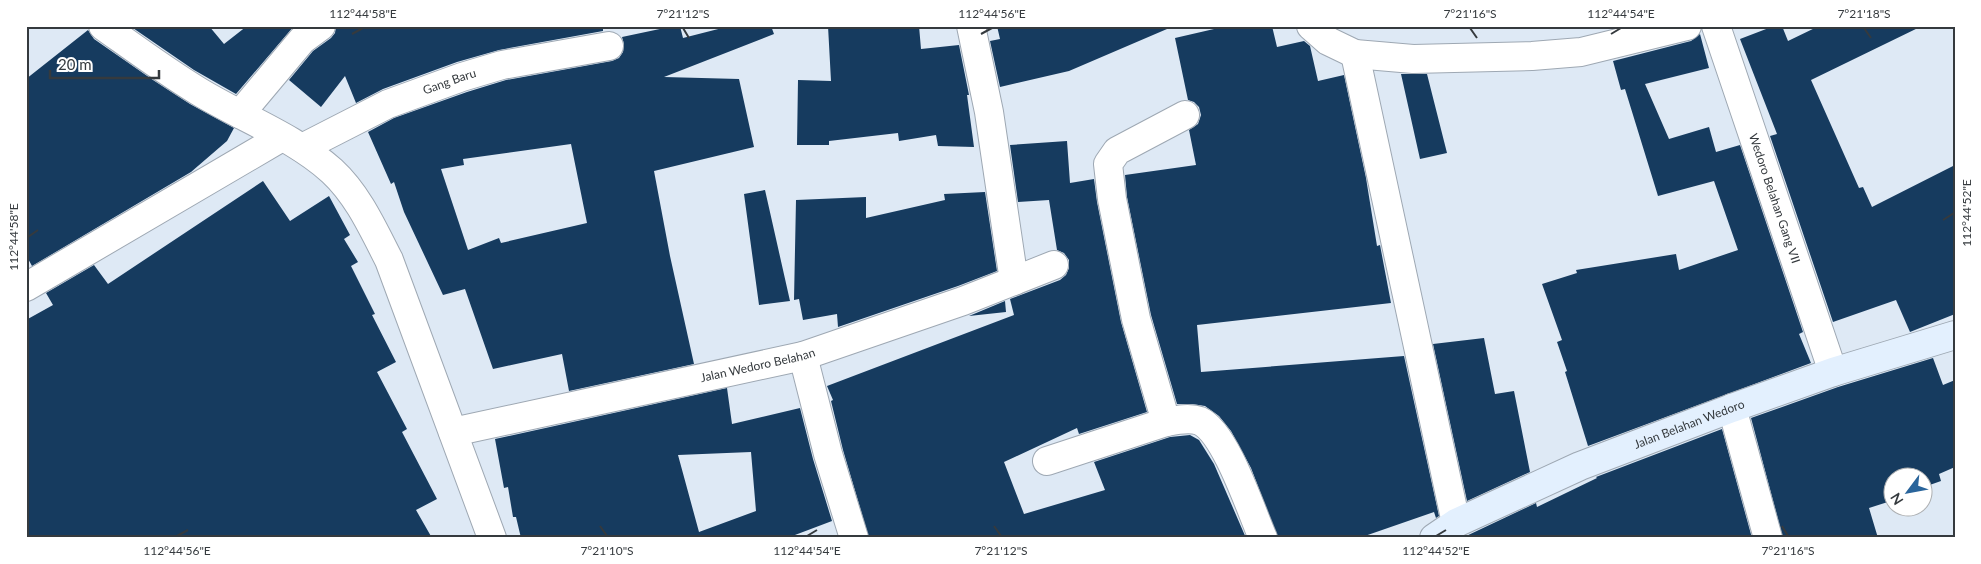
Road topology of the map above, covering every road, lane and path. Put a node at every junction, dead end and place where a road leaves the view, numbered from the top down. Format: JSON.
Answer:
{"nodes":[{"id":1,"x":103,"y":26,"type":"edge"},
{"id":2,"x":321,"y":26,"type":"edge"},
{"id":3,"x":971,"y":26,"type":"edge"},
{"id":4,"x":1311,"y":26,"type":"edge"},
{"id":5,"x":1687,"y":26,"type":"edge"},
{"id":6,"x":1716,"y":26,"type":"edge"},
{"id":7,"x":609,"y":46,"type":"dead end"},
{"id":8,"x":1355,"y":54,"type":"junction"},
{"id":9,"x":240,"y":114,"type":"junction"},
{"id":10,"x":1185,"y":115,"type":"dead end"},
{"id":11,"x":292,"y":142,"type":"junction"},
{"id":12,"x":1054,"y":265,"type":"dead end"},
{"id":13,"x":1014,"y":281,"type":"junction"},
{"id":14,"x":26,"y":287,"type":"edge"},
{"id":15,"x":1955,"y":335,"type":"edge"},
{"id":16,"x":803,"y":356,"type":"junction"},
{"id":17,"x":1833,"y":372,"type":"junction"},
{"id":18,"x":1732,"y":408,"type":"junction"},
{"id":19,"x":1166,"y":422,"type":"junction"},
{"id":20,"x":453,"y":432,"type":"junction"},
{"id":21,"x":1047,"y":461,"type":"dead end"},
{"id":22,"x":1456,"y":523,"type":"junction"},
{"id":23,"x":492,"y":538,"type":"edge"},
{"id":24,"x":854,"y":538,"type":"edge"},
{"id":25,"x":1263,"y":538,"type":"edge"},
{"id":26,"x":1434,"y":538,"type":"edge"},
{"id":27,"x":1768,"y":538,"type":"edge"}],
"edges":[{"from":1,"to":9,"type":"street"},
{"from":2,"to":9,"type":"street"},
{"from":3,"to":13,"type":"street"},
{"from":4,"to":8,"type":"street"},
{"from":5,"to":8,"type":"street"},
{"from":6,"to":17,"type":"street","name":"Wedoro Belahan Gang VII"},
{"from":7,"to":11,"type":"street","name":"Gang Baru"},
{"from":8,"to":22,"type":"street"},
{"from":9,"to":11,"type":"street"},
{"from":10,"to":19,"type":"street"},
{"from":11,"to":14,"type":"street","name":"Gang Baru"},
{"from":11,"to":20,"type":"street"},
{"from":12,"to":13,"type":"street","name":"Jalan Wedoro Belahan"},
{"from":13,"to":16,"type":"street","name":"Jalan Wedoro Belahan"},
{"from":15,"to":17,"type":"street","name":"Jalan Belahan Wedoro"},
{"from":16,"to":20,"type":"street","name":"Jalan Wedoro Belahan"},
{"from":16,"to":24,"type":"street"},
{"from":17,"to":18,"type":"street","name":"Jalan Belahan Wedoro"},
{"from":18,"to":22,"type":"street","name":"Jalan Belahan Wedoro"},
{"from":18,"to":27,"type":"street"},
{"from":19,"to":21,"type":"street"},
{"from":19,"to":25,"type":"street"},
{"from":20,"to":23,"type":"street"},
{"from":22,"to":26,"type":"street","name":"Jalan Belahan Wedoro"}]}
